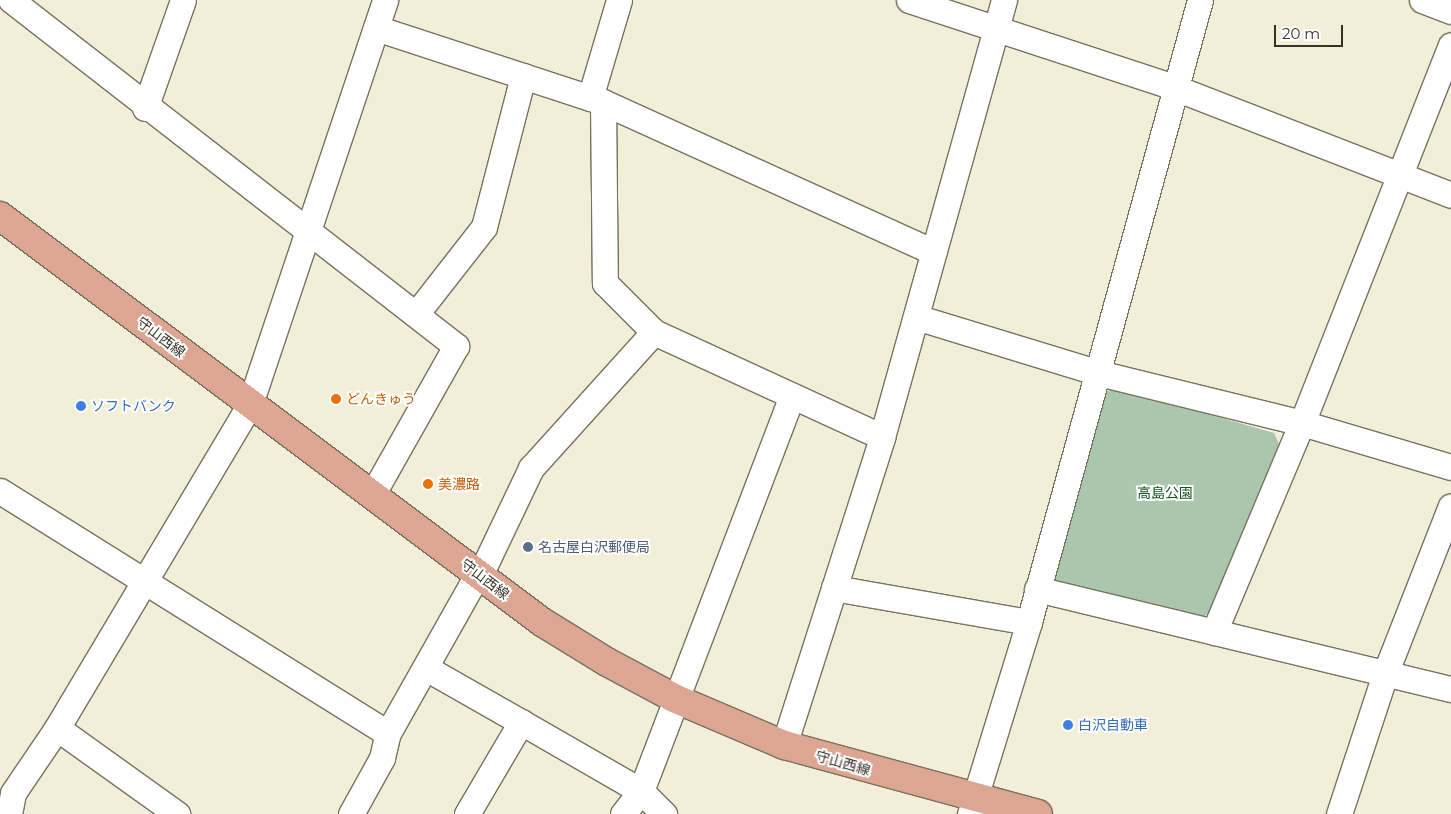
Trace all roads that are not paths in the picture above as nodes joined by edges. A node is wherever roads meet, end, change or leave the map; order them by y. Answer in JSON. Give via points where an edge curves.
{"nodes":[{"id":1,"x":11,"y":0,"type":"edge"},
{"id":2,"x":183,"y":0,"type":"edge"},
{"id":3,"x":385,"y":0,"type":"edge"},
{"id":4,"x":619,"y":0,"type":"edge"},
{"id":5,"x":909,"y":0,"type":"edge"},
{"id":6,"x":1004,"y":0,"type":"edge"},
{"id":7,"x":1200,"y":0,"type":"edge"},
{"id":8,"x":1422,"y":0,"type":"edge"},
{"id":9,"x":1451,"y":11,"type":"edge"},
{"id":10,"x":376,"y":28,"type":"junction"},
{"id":11,"x":995,"y":28,"type":"junction"},
{"id":12,"x":1451,"y":45,"type":"edge"},
{"id":13,"x":523,"y":76,"type":"junction"},
{"id":14,"x":1173,"y":87,"type":"junction"},
{"id":15,"x":596,"y":100,"type":"junction"},
{"id":16,"x":145,"y":108,"type":"junction"},
{"id":17,"x":1400,"y":175,"type":"junction"},
{"id":18,"x":1451,"y":195,"type":"edge"},
{"id":19,"x":0,"y":216,"type":"edge"},
{"id":20,"x":310,"y":230,"type":"junction"},
{"id":21,"x":934,"y":252,"type":"junction"},
{"id":22,"x":416,"y":314,"type":"junction"},
{"id":23,"x":916,"y":317,"type":"junction"},
{"id":24,"x":654,"y":332,"type":"junction"},
{"id":25,"x":1099,"y":373,"type":"junction"},
{"id":26,"x":792,"y":396,"type":"junction"},
{"id":27,"x":250,"y":404,"type":"junction"},
{"id":28,"x":1302,"y":423,"type":"junction"},
{"id":29,"x":882,"y":437,"type":"junction"},
{"id":30,"x":1451,"y":466,"type":"edge"},
{"id":31,"x":0,"y":491,"type":"edge"},
{"id":32,"x":372,"y":495,"type":"junction"},
{"id":33,"x":1451,"y":506,"type":"edge"},
{"id":34,"x":479,"y":574,"type":"junction"},
{"id":35,"x":145,"y":582,"type":"junction"},
{"id":36,"x":834,"y":588,"type":"junction"},
{"id":37,"x":1038,"y":589,"type":"junction"},
{"id":38,"x":1029,"y":622,"type":"junction"},
{"id":39,"x":1214,"y":632,"type":"junction"},
{"id":40,"x":426,"y":668,"type":"junction"},
{"id":41,"x":1385,"y":674,"type":"junction"},
{"id":42,"x":1451,"y":690,"type":"edge"},
{"id":43,"x":674,"y":698,"type":"junction"},
{"id":44,"x":521,"y":722,"type":"junction"},
{"id":45,"x":57,"y":728,"type":"junction"},
{"id":46,"x":388,"y":733,"type":"junction"},
{"id":47,"x":784,"y":745,"type":"junction"},
{"id":48,"x":641,"y":791,"type":"junction"},
{"id":49,"x":973,"y":806,"type":"edge"},
{"id":50,"x":9,"y":814,"type":"edge"},
{"id":51,"x":176,"y":814,"type":"edge"},
{"id":52,"x":351,"y":814,"type":"edge"},
{"id":53,"x":467,"y":814,"type":"edge"},
{"id":54,"x":623,"y":814,"type":"edge"},
{"id":55,"x":664,"y":814,"type":"edge"},
{"id":56,"x":1038,"y":814,"type":"edge"},
{"id":57,"x":1339,"y":814,"type":"edge"}],
"edges":[{"from":1,"to":16,"type":"street"},
{"from":2,"to":16,"type":"street"},
{"from":3,"to":10,"type":"street"},
{"from":4,"to":15,"type":"street"},
{"from":5,"to":11,"type":"street"},
{"from":6,"to":11,"type":"street"},
{"from":7,"to":14,"type":"street"},
{"from":8,"to":9,"type":"street"},
{"from":10,"to":13,"type":"street"},
{"from":10,"to":20,"type":"street"},
{"from":11,"to":14,"type":"street"},
{"from":11,"to":21,"type":"street"},
{"from":12,"to":17,"type":"street"},
{"from":13,"to":15,"type":"street"},
{"from":13,"to":22,"type":"street","via":[[484,227]]},
{"from":14,"to":17,"type":"street"},
{"from":14,"to":25,"type":"street"},
{"from":15,"to":21,"type":"street"},
{"from":15,"to":24,"type":"street","via":[[605,283]]},
{"from":16,"to":20,"type":"street"},
{"from":17,"to":18,"type":"street"},
{"from":17,"to":28,"type":"street"},
{"from":19,"to":27,"type":"main road","name":"守山西線"},
{"from":20,"to":22,"type":"street"},
{"from":20,"to":27,"type":"street"},
{"from":21,"to":23,"type":"street"},
{"from":22,"to":32,"type":"street","via":[[456,346]]},
{"from":23,"to":25,"type":"street"},
{"from":23,"to":29,"type":"street"},
{"from":24,"to":26,"type":"street"},
{"from":24,"to":34,"type":"street","via":[[530,468]]},
{"from":25,"to":28,"type":"street"},
{"from":25,"to":37,"type":"street"},
{"from":26,"to":29,"type":"street"},
{"from":26,"to":43,"type":"street"},
{"from":27,"to":32,"type":"main road","name":"守山西線"},
{"from":27,"to":35,"type":"street"},
{"from":28,"to":30,"type":"street"},
{"from":28,"to":39,"type":"street"},
{"from":29,"to":36,"type":"street"},
{"from":31,"to":35,"type":"street"},
{"from":32,"to":34,"type":"main road","name":"守山西線"},
{"from":33,"to":41,"type":"street"},
{"from":34,"to":40,"type":"street"},
{"from":34,"to":43,"type":"main road","name":"守山西線","via":[[542,622]]},
{"from":35,"to":45,"type":"street"},
{"from":35,"to":46,"type":"street"},
{"from":36,"to":38,"type":"street"},
{"from":36,"to":47,"type":"street"},
{"from":37,"to":38,"type":"street"},
{"from":37,"to":39,"type":"street"},
{"from":38,"to":49,"type":"street"},
{"from":39,"to":41,"type":"street"},
{"from":40,"to":44,"type":"street"},
{"from":40,"to":46,"type":"street"},
{"from":41,"to":42,"type":"street"},
{"from":41,"to":57,"type":"street"},
{"from":43,"to":47,"type":"main road","name":"守山西線"},
{"from":43,"to":48,"type":"street"},
{"from":44,"to":48,"type":"street"},
{"from":44,"to":53,"type":"street"},
{"from":45,"to":50,"type":"street","via":[[13,793]]},
{"from":45,"to":51,"type":"street"},
{"from":46,"to":52,"type":"street","via":[[382,758]]},
{"from":47,"to":49,"type":"main road","name":"守山西線"},
{"from":48,"to":54,"type":"street"},
{"from":48,"to":55,"type":"street"},
{"from":49,"to":56,"type":"main road","name":"守山西線"}]}
